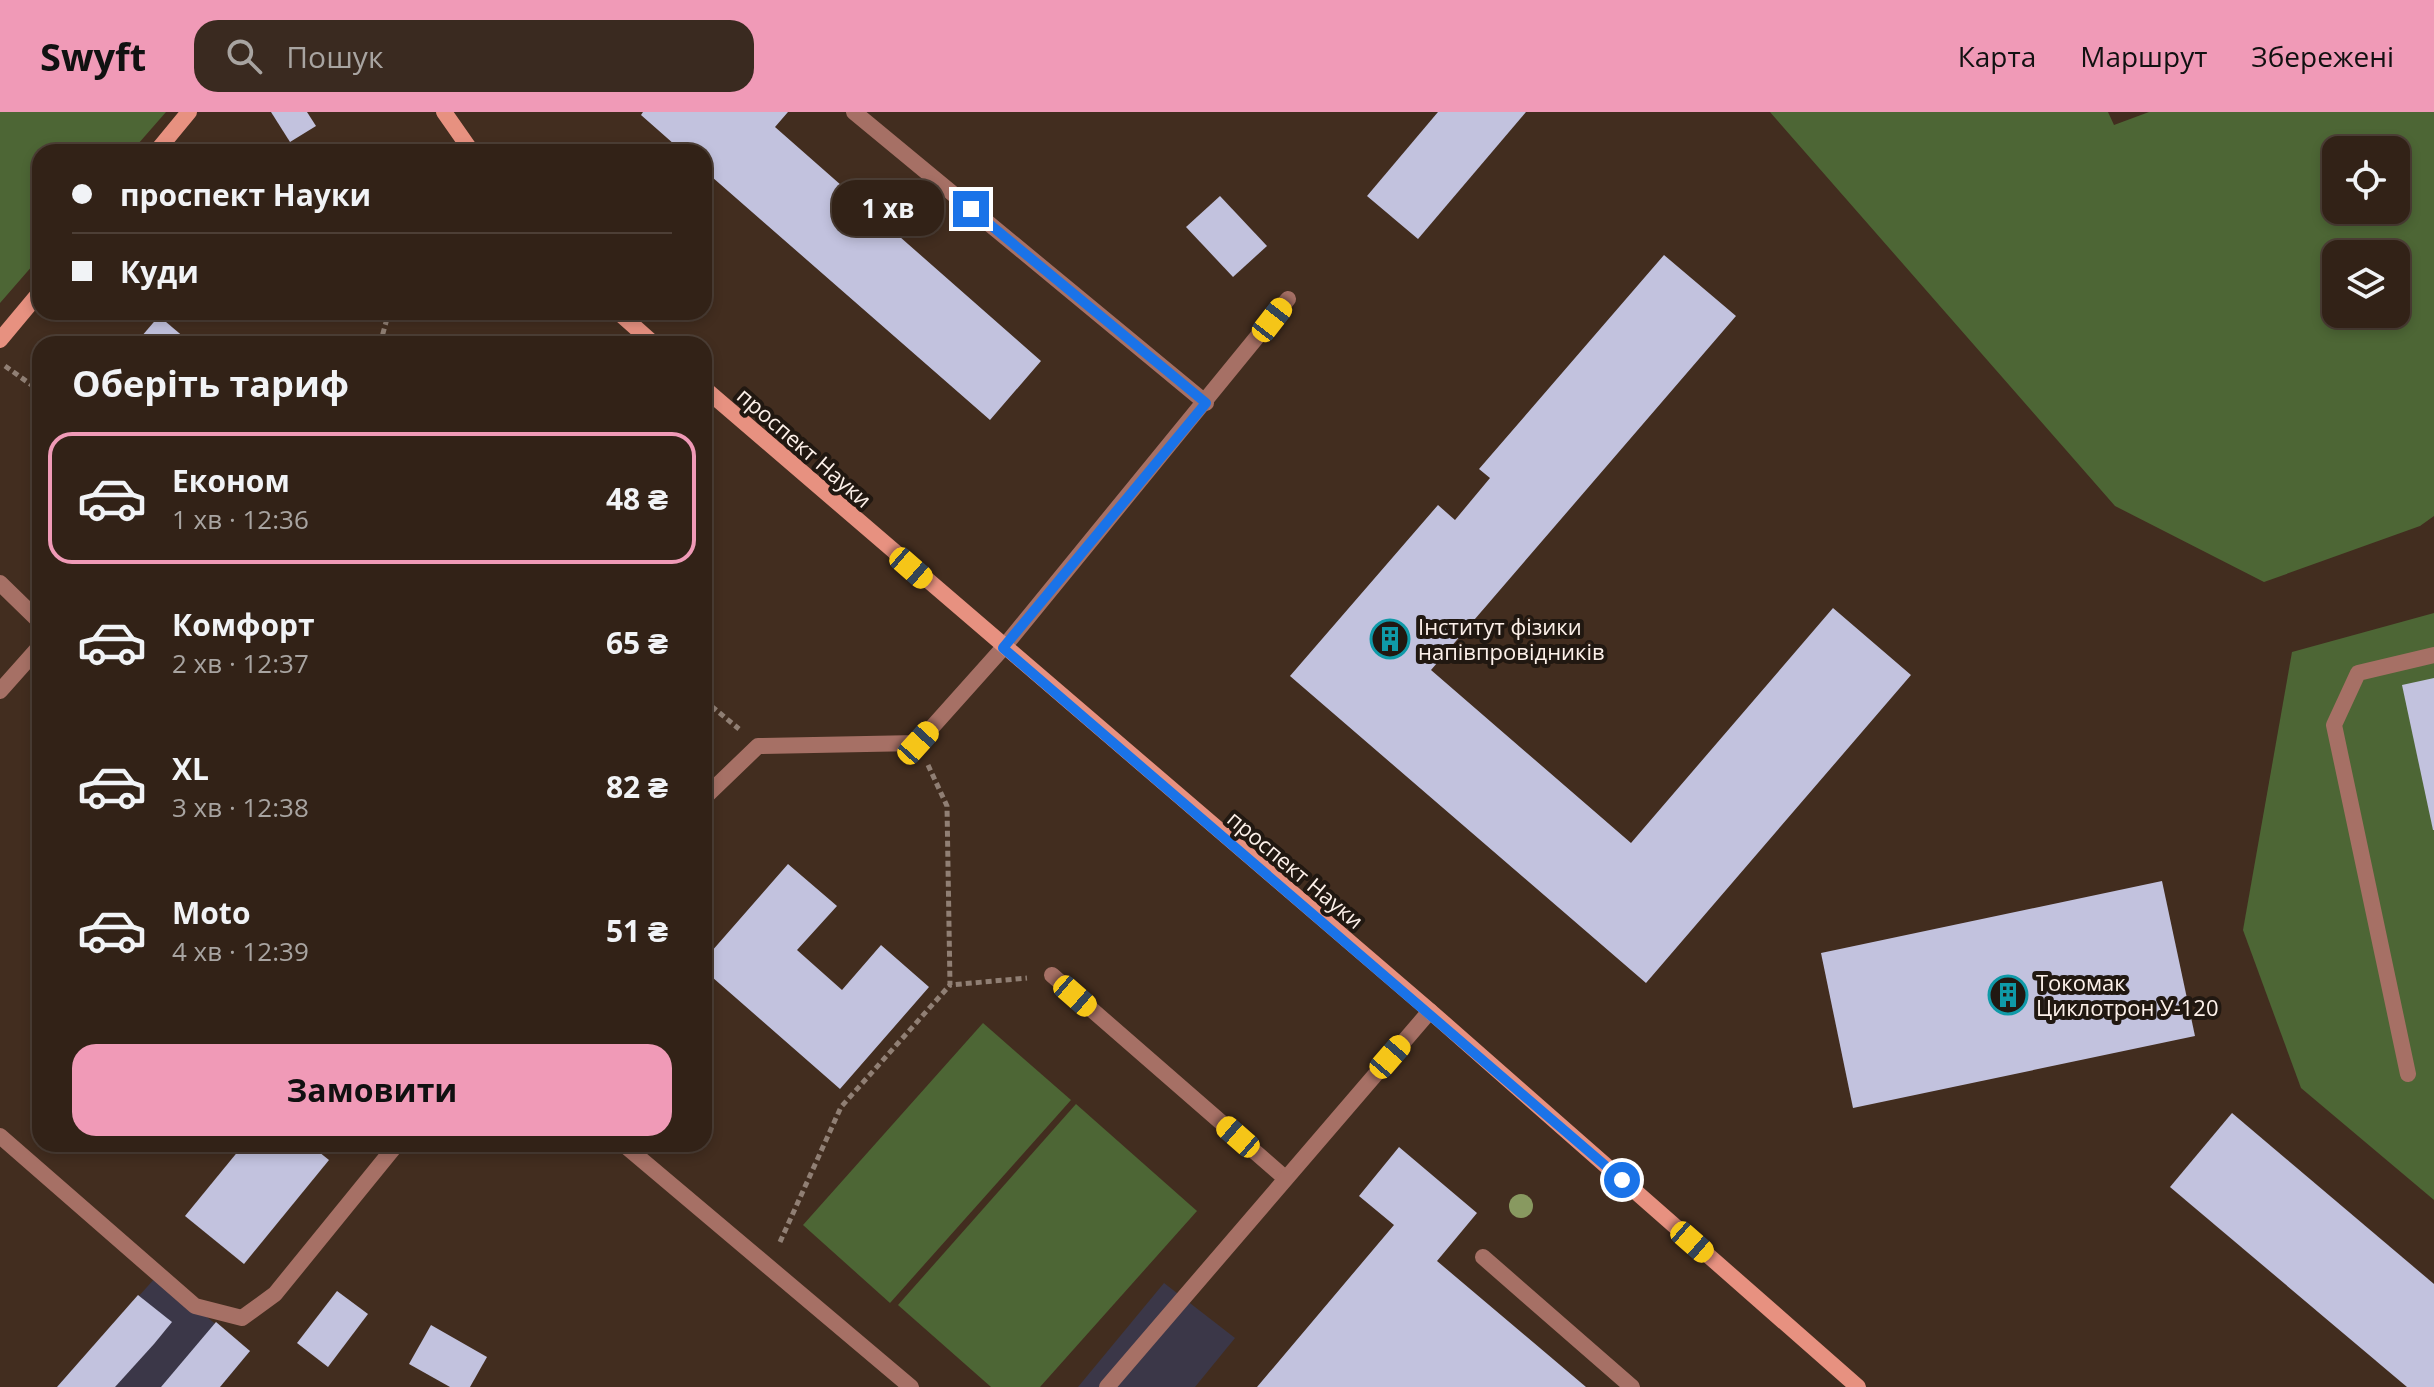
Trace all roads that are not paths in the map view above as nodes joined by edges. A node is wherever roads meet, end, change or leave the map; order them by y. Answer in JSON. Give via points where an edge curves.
{"nodes":[{"id":1,"x":189,"y":112,"type":"edge"},
{"id":2,"x":444,"y":112,"type":"edge"},
{"id":3,"x":854,"y":112,"type":"edge"},
{"id":4,"x":163,"y":144,"type":"edge"},
{"id":5,"x":466,"y":144,"type":"edge"},
{"id":6,"x":1288,"y":299,"type":"dead end"},
{"id":7,"x":32,"y":302,"type":"edge"},
{"id":8,"x":627,"y":320,"type":"edge"},
{"id":9,"x":645,"y":336,"type":"edge"},
{"id":10,"x":0,"y":340,"type":"edge"},
{"id":11,"x":712,"y":395,"type":"edge"},
{"id":12,"x":1206,"y":403,"type":"junction"},
{"id":13,"x":0,"y":583,"type":"edge"},
{"id":14,"x":32,"y":614,"type":"edge"},
{"id":15,"x":1003,"y":648,"type":"junction"},
{"id":16,"x":32,"y":655,"type":"edge"},
{"id":17,"x":2434,"y":655,"type":"edge"},
{"id":18,"x":0,"y":691,"type":"edge"},
{"id":19,"x":712,"y":790,"type":"edge"},
{"id":20,"x":1052,"y":975,"type":"road end"},
{"id":21,"x":1430,"y":1011,"type":"junction"},
{"id":22,"x":2408,"y":1074,"type":"dead end"},
{"id":23,"x":0,"y":1136,"type":"edge"},
{"id":24,"x":390,"y":1152,"type":"edge"},
{"id":25,"x":633,"y":1152,"type":"edge"},
{"id":26,"x":1285,"y":1178,"type":"junction"},
{"id":27,"x":1483,"y":1257,"type":"dead end"},
{"id":28,"x":911,"y":1387,"type":"edge"},
{"id":29,"x":1107,"y":1387,"type":"edge"},
{"id":30,"x":1632,"y":1387,"type":"edge"},
{"id":31,"x":1858,"y":1387,"type":"edge"}],
"edges":[{"from":1,"to":4,"type":"main road"},
{"from":2,"to":5,"type":"main road"},
{"from":3,"to":12,"type":"lane"},
{"from":6,"to":12,"type":"lane"},
{"from":7,"to":10,"type":"main road"},
{"from":8,"to":9,"type":"main road"},
{"from":11,"to":15,"type":"main road","name":"проспект Науки"},
{"from":12,"to":15,"type":"lane"},
{"from":13,"to":14,"type":"lane"},
{"from":15,"to":19,"type":"lane","via":[[918,743],[758,746]]},
{"from":15,"to":21,"type":"main road","name":"проспект Науки"},
{"from":16,"to":18,"type":"lane"},
{"from":17,"to":22,"type":"lane","via":[[2358,673],[2334,725]]},
{"from":20,"to":26,"type":"lane"},
{"from":21,"to":26,"type":"lane"},
{"from":21,"to":31,"type":"main road","name":"проспект Науки"},
{"from":23,"to":24,"type":"lane","via":[[195,1306],[242,1318],[275,1294]]},
{"from":25,"to":28,"type":"lane"},
{"from":26,"to":29,"type":"lane"},
{"from":27,"to":30,"type":"lane"}]}
